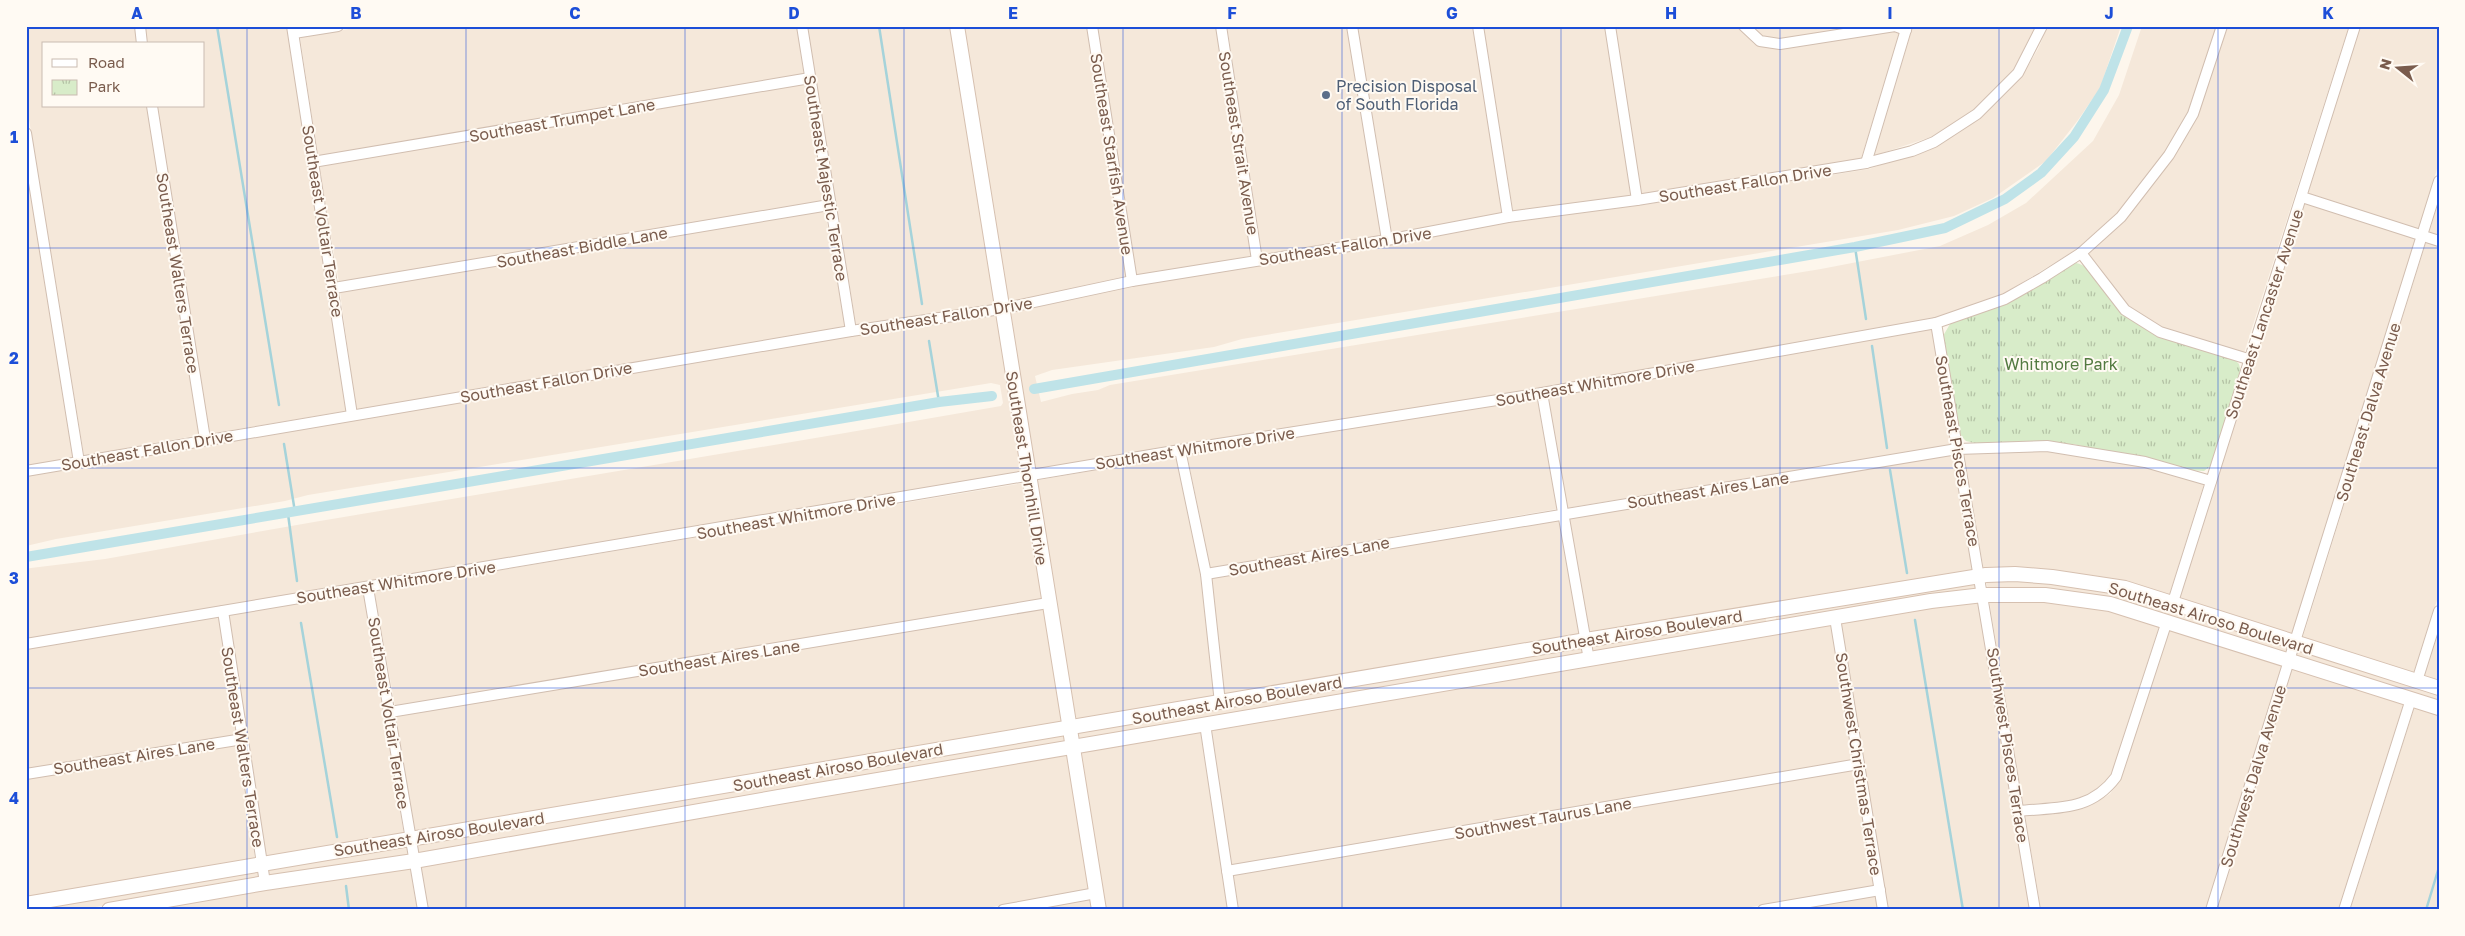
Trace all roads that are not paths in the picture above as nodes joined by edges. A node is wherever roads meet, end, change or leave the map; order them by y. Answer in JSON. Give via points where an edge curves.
{"nodes":[{"id":1,"x":140,"y":26,"type":"edge"},
{"id":2,"x":338,"y":26,"type":"edge"},
{"id":3,"x":802,"y":26,"type":"edge"},
{"id":4,"x":957,"y":26,"type":"edge"},
{"id":5,"x":1092,"y":26,"type":"edge"},
{"id":6,"x":1221,"y":26,"type":"edge"},
{"id":7,"x":1352,"y":26,"type":"edge"},
{"id":8,"x":1478,"y":26,"type":"edge"},
{"id":9,"x":1610,"y":26,"type":"edge"},
{"id":10,"x":1744,"y":26,"type":"edge"},
{"id":11,"x":2042,"y":26,"type":"edge"},
{"id":12,"x":2222,"y":26,"type":"edge"},
{"id":13,"x":2355,"y":26,"type":"edge"},
{"id":14,"x":1907,"y":28,"type":"edge"},
{"id":15,"x":293,"y":30,"type":"edge"},
{"id":16,"x":142,"y":42,"type":"edge"},
{"id":17,"x":810,"y":78,"type":"junction"},
{"id":18,"x":152,"y":108,"type":"edge"},
{"id":19,"x":26,"y":133,"type":"edge"},
{"id":20,"x":313,"y":162,"type":"junction"},
{"id":21,"x":1866,"y":163,"type":"junction"},
{"id":22,"x":2439,"y":181,"type":"edge"},
{"id":23,"x":2302,"y":197,"type":"junction"},
{"id":24,"x":1637,"y":200,"type":"junction"},
{"id":25,"x":829,"y":205,"type":"junction"},
{"id":26,"x":1508,"y":217,"type":"junction"},
{"id":27,"x":2423,"y":236,"type":"junction"},
{"id":28,"x":1387,"y":240,"type":"junction"},
{"id":29,"x":2439,"y":241,"type":"edge"},
{"id":30,"x":2081,"y":253,"type":"junction"},
{"id":31,"x":1257,"y":260,"type":"junction"},
{"id":32,"x":1132,"y":281,"type":"junction"},
{"id":33,"x":334,"y":288,"type":"junction"},
{"id":34,"x":1001,"y":309,"type":"junction"},
{"id":35,"x":1936,"y":323,"type":"junction"},
{"id":36,"x":851,"y":331,"type":"junction"},
{"id":37,"x":2248,"y":359,"type":"junction"},
{"id":38,"x":1542,"y":393,"type":"junction"},
{"id":39,"x":352,"y":415,"type":"junction"},
{"id":40,"x":204,"y":439,"type":"junction"},
{"id":41,"x":1957,"y":449,"type":"junction"},
{"id":42,"x":1180,"y":450,"type":"junction"},
{"id":43,"x":79,"y":462,"type":"junction"},
{"id":44,"x":26,"y":471,"type":"edge"},
{"id":45,"x":1028,"y":477,"type":"junction"},
{"id":46,"x":2211,"y":481,"type":"junction"},
{"id":47,"x":1563,"y":513,"type":"junction"},
{"id":48,"x":1206,"y":574,"type":"junction"},
{"id":49,"x":1981,"y":578,"type":"junction"},
{"id":50,"x":368,"y":588,"type":"junction"},
{"id":51,"x":1984,"y":596,"type":"junction"},
{"id":52,"x":2173,"y":602,"type":"junction"},
{"id":53,"x":1048,"y":603,"type":"junction"},
{"id":54,"x":1769,"y":610,"type":"junction"},
{"id":55,"x":223,"y":611,"type":"junction"},
{"id":56,"x":2439,"y":611,"type":"edge"},
{"id":57,"x":1835,"y":618,"type":"junction"},
{"id":58,"x":2167,"y":621,"type":"junction"},
{"id":59,"x":1773,"y":629,"type":"junction"},
{"id":60,"x":1586,"y":640,"type":"junction"},
{"id":61,"x":2295,"y":642,"type":"junction"},
{"id":62,"x":26,"y":644,"type":"edge"},
{"id":63,"x":1589,"y":660,"type":"junction"},
{"id":64,"x":2290,"y":660,"type":"junction"},
{"id":65,"x":2417,"y":681,"type":"junction"},
{"id":66,"x":2439,"y":688,"type":"edge"},
{"id":67,"x":2411,"y":699,"type":"junction"},
{"id":68,"x":1220,"y":703,"type":"junction"},
{"id":69,"x":2439,"y":708,"type":"edge"},
{"id":70,"x":390,"y":712,"type":"junction"},
{"id":71,"x":1205,"y":724,"type":"junction"},
{"id":72,"x":1069,"y":727,"type":"junction"},
{"id":73,"x":242,"y":739,"type":"junction"},
{"id":74,"x":1073,"y":746,"type":"junction"},
{"id":75,"x":1859,"y":764,"type":"junction"},
{"id":76,"x":26,"y":774,"type":"edge"},
{"id":77,"x":2019,"y":811,"type":"junction"},
{"id":78,"x":410,"y":840,"type":"junction"},
{"id":79,"x":414,"y":861,"type":"junction"},
{"id":80,"x":261,"y":863,"type":"junction"},
{"id":81,"x":1227,"y":871,"type":"junction"},
{"id":82,"x":265,"y":883,"type":"junction"},
{"id":83,"x":1880,"y":890,"type":"junction"},
{"id":84,"x":1096,"y":893,"type":"junction"},
{"id":85,"x":26,"y":904,"type":"edge"},
{"id":86,"x":109,"y":910,"type":"edge"},
{"id":87,"x":423,"y":910,"type":"edge"},
{"id":88,"x":1003,"y":910,"type":"edge"},
{"id":89,"x":1099,"y":910,"type":"edge"},
{"id":90,"x":1233,"y":910,"type":"edge"},
{"id":91,"x":1763,"y":910,"type":"edge"},
{"id":92,"x":1883,"y":910,"type":"edge"},
{"id":93,"x":2035,"y":910,"type":"edge"},
{"id":94,"x":2211,"y":910,"type":"edge"},
{"id":95,"x":2344,"y":910,"type":"edge"}],
"edges":[{"from":1,"to":16,"type":"street"},
{"from":2,"to":15,"type":"street"},
{"from":3,"to":17,"type":"street","name":"Southeast Majestic Terrace"},
{"from":4,"to":34,"type":"main road","name":"Southeast Thornhill Drive"},
{"from":5,"to":32,"type":"street","name":"Southeast Starfish Avenue"},
{"from":6,"to":31,"type":"street","name":"Southeast Strait Avenue"},
{"from":7,"to":28,"type":"street"},
{"from":8,"to":26,"type":"street"},
{"from":9,"to":24,"type":"street"},
{"from":10,"to":14,"type":"street","via":[[1760,41],[1780,44],[1895,26]]},
{"from":11,"to":21,"type":"street","name":"Southeast Fallon Drive","via":[[2018,73],[1977,114],[1934,142]]},
{"from":12,"to":30,"type":"street","name":"Southeast Whitmore Drive","via":[[2193,114],[2169,155],[2121,217]]},
{"from":13,"to":23,"type":"street","name":"Southeast Lancaster Avenue"},
{"from":14,"to":21,"type":"street"},
{"from":15,"to":20,"type":"street","name":"Southeast Voltair Terrace"},
{"from":17,"to":20,"type":"street","name":"Southeast Trumpet Lane"},
{"from":17,"to":25,"type":"street","name":"Southeast Majestic Terrace"},
{"from":18,"to":40,"type":"street","name":"Southeast Walters Terrace"},
{"from":19,"to":43,"type":"street"},
{"from":20,"to":33,"type":"street","name":"Southeast Voltair Terrace"},
{"from":21,"to":24,"type":"street","name":"Southeast Fallon Drive"},
{"from":22,"to":27,"type":"street","name":"Southeast Dalva Avenue"},
{"from":23,"to":27,"type":"street"},
{"from":23,"to":37,"type":"street","name":"Southeast Lancaster Avenue"},
{"from":24,"to":26,"type":"street","name":"Southeast Fallon Drive"},
{"from":25,"to":33,"type":"street","name":"Southeast Biddle Lane"},
{"from":25,"to":36,"type":"street","name":"Southeast Majestic Terrace"},
{"from":26,"to":28,"type":"street","name":"Southeast Fallon Drive"},
{"from":27,"to":29,"type":"street"},
{"from":27,"to":61,"type":"street","name":"Southeast Dalva Avenue"},
{"from":28,"to":31,"type":"street","name":"Southeast Fallon Drive"},
{"from":30,"to":35,"type":"street","name":"Southeast Whitmore Drive","via":[[2005,299]]},
{"from":30,"to":37,"type":"street","via":[[2125,310],[2153,328]]},
{"from":31,"to":32,"type":"street","name":"Southeast Fallon Drive"},
{"from":32,"to":34,"type":"street","name":"Southeast Fallon Drive"},
{"from":33,"to":39,"type":"street","name":"Southeast Voltair Terrace"},
{"from":34,"to":36,"type":"street","name":"Southeast Fallon Drive"},
{"from":34,"to":45,"type":"main road","name":"Southeast Thornhill Drive"},
{"from":35,"to":38,"type":"street","name":"Southeast Whitmore Drive"},
{"from":35,"to":41,"type":"street","name":"Southeast Pisces Terrace"},
{"from":36,"to":39,"type":"street","name":"Southeast Fallon Drive"},
{"from":37,"to":46,"type":"street","name":"Southeast Lancaster Avenue"},
{"from":38,"to":42,"type":"street","name":"Southeast Whitmore Drive"},
{"from":38,"to":47,"type":"street"},
{"from":39,"to":40,"type":"street","name":"Southeast Fallon Drive"},
{"from":40,"to":43,"type":"street","name":"Southeast Fallon Drive"},
{"from":41,"to":46,"type":"street","name":"Southeast Aires Lane","via":[[2047,446],[2144,462]]},
{"from":41,"to":47,"type":"street","name":"Southeast Aires Lane"},
{"from":41,"to":49,"type":"street","name":"Southeast Pisces Terrace"},
{"from":42,"to":45,"type":"street","name":"Southeast Whitmore Drive"},
{"from":42,"to":48,"type":"street"},
{"from":43,"to":44,"type":"street","name":"Southeast Fallon Drive"},
{"from":45,"to":50,"type":"street","name":"Southeast Whitmore Drive"},
{"from":45,"to":53,"type":"main road","name":"Southeast Thornhill Drive"},
{"from":46,"to":52,"type":"street","name":"Southeast Lancaster Avenue"},
{"from":47,"to":48,"type":"street","name":"Southeast Aires Lane"},
{"from":47,"to":60,"type":"street"},
{"from":48,"to":68,"type":"street"},
{"from":49,"to":51,"type":"street","name":"Southwest Pisces Terrace"},
{"from":49,"to":52,"type":"main road","name":"Southeast Airoso Boulevard","via":[[2015,574],[2087,582],[2126,588]]},
{"from":49,"to":54,"type":"main road","name":"Southeast Airoso Boulevard"},
{"from":50,"to":55,"type":"street","name":"Southeast Whitmore Drive"},
{"from":50,"to":70,"type":"street","name":"Southeast Voltair Terrace"},
{"from":51,"to":57,"type":"main road","name":"Southeast Airoso Boulevard","via":[[1931,601]]},
{"from":51,"to":58,"type":"main road","name":"Southeast Airoso Boulevard","via":[[2044,595],[2082,599]]},
{"from":51,"to":77,"type":"street","name":"Southwest Pisces Terrace"},
{"from":52,"to":61,"type":"main road","name":"Southeast Airoso Boulevard"},
{"from":53,"to":70,"type":"street","name":"Southeast Aires Lane"},
{"from":53,"to":72,"type":"main road","name":"Southeast Thornhill Drive"},
{"from":54,"to":59,"type":"main road"},
{"from":54,"to":60,"type":"main road","name":"Southeast Airoso Boulevard"},
{"from":55,"to":62,"type":"street","name":"Southeast Whitmore Drive"},
{"from":55,"to":73,"type":"street","name":"Southeast Walters Terrace"},
{"from":56,"to":65,"type":"street"},
{"from":57,"to":59,"type":"main road","name":"Southeast Airoso Boulevard"},
{"from":57,"to":75,"type":"street","name":"Southwest Christmas Terrace"},
{"from":58,"to":64,"type":"main road","name":"Southeast Airoso Boulevard"},
{"from":58,"to":77,"type":"street","via":[[2116,778],[2105,791],[2082,804]]},
{"from":59,"to":63,"type":"main road","name":"Southeast Airoso Boulevard"},
{"from":60,"to":63,"type":"street"},
{"from":60,"to":68,"type":"main road","name":"Southeast Airoso Boulevard"},
{"from":61,"to":64,"type":"street","name":"Southwest Dalva Avenue"},
{"from":61,"to":65,"type":"main road","name":"Southeast Airoso Boulevard"},
{"from":63,"to":71,"type":"main road","name":"Southeast Airoso Boulevard"},
{"from":64,"to":67,"type":"main road","name":"Southeast Airoso Boulevard"},
{"from":64,"to":94,"type":"street","name":"Southwest Dalva Avenue"},
{"from":65,"to":66,"type":"main road","name":"Southeast Airoso Boulevard"},
{"from":67,"to":69,"type":"main road","name":"Southeast Airoso Boulevard"},
{"from":67,"to":95,"type":"street"},
{"from":68,"to":72,"type":"main road","name":"Southeast Airoso Boulevard"},
{"from":70,"to":78,"type":"street","name":"Southeast Voltair Terrace"},
{"from":71,"to":74,"type":"main road","name":"Southeast Airoso Boulevard"},
{"from":71,"to":81,"type":"street"},
{"from":72,"to":74,"type":"main road","name":"Southeast Thornhill Drive"},
{"from":72,"to":78,"type":"main road","name":"Southeast Airoso Boulevard"},
{"from":73,"to":76,"type":"street","name":"Southeast Aires Lane"},
{"from":73,"to":80,"type":"street","name":"Southeast Walters Terrace"},
{"from":74,"to":79,"type":"main road","name":"Southeast Airoso Boulevard"},
{"from":74,"to":84,"type":"main road","name":"Southeast Thornhill Drive"},
{"from":75,"to":81,"type":"street","name":"Southwest Taurus Lane"},
{"from":75,"to":83,"type":"street","name":"Southwest Christmas Terrace"},
{"from":77,"to":93,"type":"street","name":"Southwest Pisces Terrace"},
{"from":78,"to":79,"type":"street","name":"Southeast Voltair Terrace"},
{"from":78,"to":80,"type":"main road","name":"Southeast Airoso Boulevard"},
{"from":79,"to":82,"type":"main road","name":"Southeast Airoso Boulevard"},
{"from":79,"to":87,"type":"street","name":"Southeast Voltair Terrace"},
{"from":80,"to":82,"type":"street","name":"Southeast Walters Terrace"},
{"from":80,"to":85,"type":"main road","name":"Southeast Airoso Boulevard"},
{"from":81,"to":90,"type":"street"},
{"from":82,"to":86,"type":"main road","name":"Southeast Airoso Boulevard"},
{"from":83,"to":91,"type":"street"},
{"from":83,"to":92,"type":"street","name":"Southwest Christmas Terrace"},
{"from":84,"to":88,"type":"street"},
{"from":84,"to":89,"type":"main road","name":"Southeast Thornhill Drive"}]}
